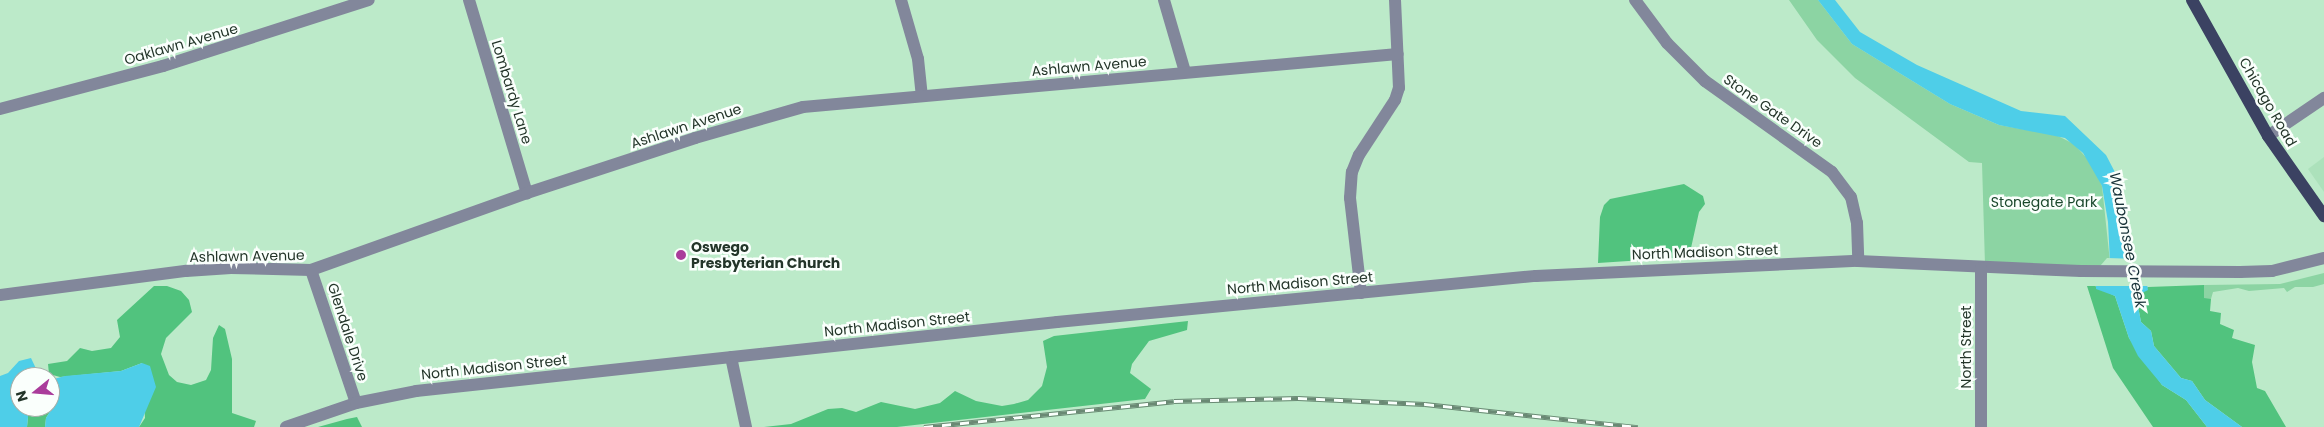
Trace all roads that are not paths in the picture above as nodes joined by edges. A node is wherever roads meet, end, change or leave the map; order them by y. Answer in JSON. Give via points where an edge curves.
{"nodes":[{"id":1,"x":369,"y":0,"type":"edge"},
{"id":2,"x":469,"y":0,"type":"edge"},
{"id":3,"x":901,"y":0,"type":"edge"},
{"id":4,"x":1164,"y":0,"type":"edge"},
{"id":5,"x":1394,"y":0,"type":"edge"},
{"id":6,"x":1635,"y":0,"type":"edge"},
{"id":7,"x":2192,"y":0,"type":"edge"},
{"id":8,"x":1398,"y":54,"type":"junction"},
{"id":9,"x":1185,"y":72,"type":"junction"},
{"id":10,"x":922,"y":96,"type":"junction"},
{"id":11,"x":2324,"y":98,"type":"edge"},
{"id":12,"x":0,"y":109,"type":"edge"},
{"id":13,"x":2268,"y":136,"type":"junction"},
{"id":14,"x":527,"y":193,"type":"junction"},
{"id":15,"x":2324,"y":216,"type":"edge"},
{"id":16,"x":2324,"y":258,"type":"edge"},
{"id":17,"x":1858,"y":261,"type":"junction"},
{"id":18,"x":1981,"y":268,"type":"junction"},
{"id":19,"x":311,"y":270,"type":"junction"},
{"id":20,"x":1361,"y":293,"type":"junction"},
{"id":21,"x":0,"y":295,"type":"edge"},
{"id":22,"x":731,"y":357,"type":"junction"},
{"id":23,"x":356,"y":403,"type":"junction"},
{"id":24,"x":286,"y":427,"type":"edge"},
{"id":25,"x":746,"y":427,"type":"edge"},
{"id":26,"x":1981,"y":427,"type":"edge"}],
"edges":[{"from":1,"to":12,"type":"street","name":"Oaklawn Avenue","via":[[163,66]]},
{"from":2,"to":14,"type":"street","name":"Lombardy Lane"},
{"from":3,"to":10,"type":"street","via":[[918,59]]},
{"from":4,"to":9,"type":"street"},
{"from":5,"to":8,"type":"street"},
{"from":6,"to":17,"type":"street","name":"Stone Gate Drive","via":[[1667,44],[1705,81],[1832,172],[1851,197],[1858,223]]},
{"from":7,"to":13,"type":"main road","name":"Chicago Road"},
{"from":8,"to":9,"type":"street","name":"Ashlawn Avenue"},
{"from":8,"to":20,"type":"street","via":[[1400,88],[1396,100],[1359,155],[1352,172],[1350,198]]},
{"from":9,"to":10,"type":"street","name":"Ashlawn Avenue"},
{"from":10,"to":14,"type":"street","name":"Ashlawn Avenue","via":[[803,107],[695,138]]},
{"from":11,"to":13,"type":"street"},
{"from":13,"to":15,"type":"main road","name":"Chicago Road"},
{"from":14,"to":19,"type":"street","name":"Ashlawn Avenue"},
{"from":16,"to":18,"type":"street","name":"North Madison Street","via":[[2272,271]]},
{"from":17,"to":18,"type":"street","name":"North Madison Street"},
{"from":17,"to":20,"type":"street","name":"North Madison Street","via":[[1605,271]]},
{"from":18,"to":26,"type":"street","name":"North Street"},
{"from":19,"to":21,"type":"street","name":"Ashlawn Avenue","via":[[231,268],[186,271]]},
{"from":19,"to":23,"type":"street","name":"Glendale Drive"},
{"from":20,"to":22,"type":"street","name":"North Madison Street"},
{"from":22,"to":23,"type":"street","name":"North Madison Street","via":[[416,391]]},
{"from":22,"to":25,"type":"street"},
{"from":23,"to":24,"type":"street","name":"North Madison Street"}]}
